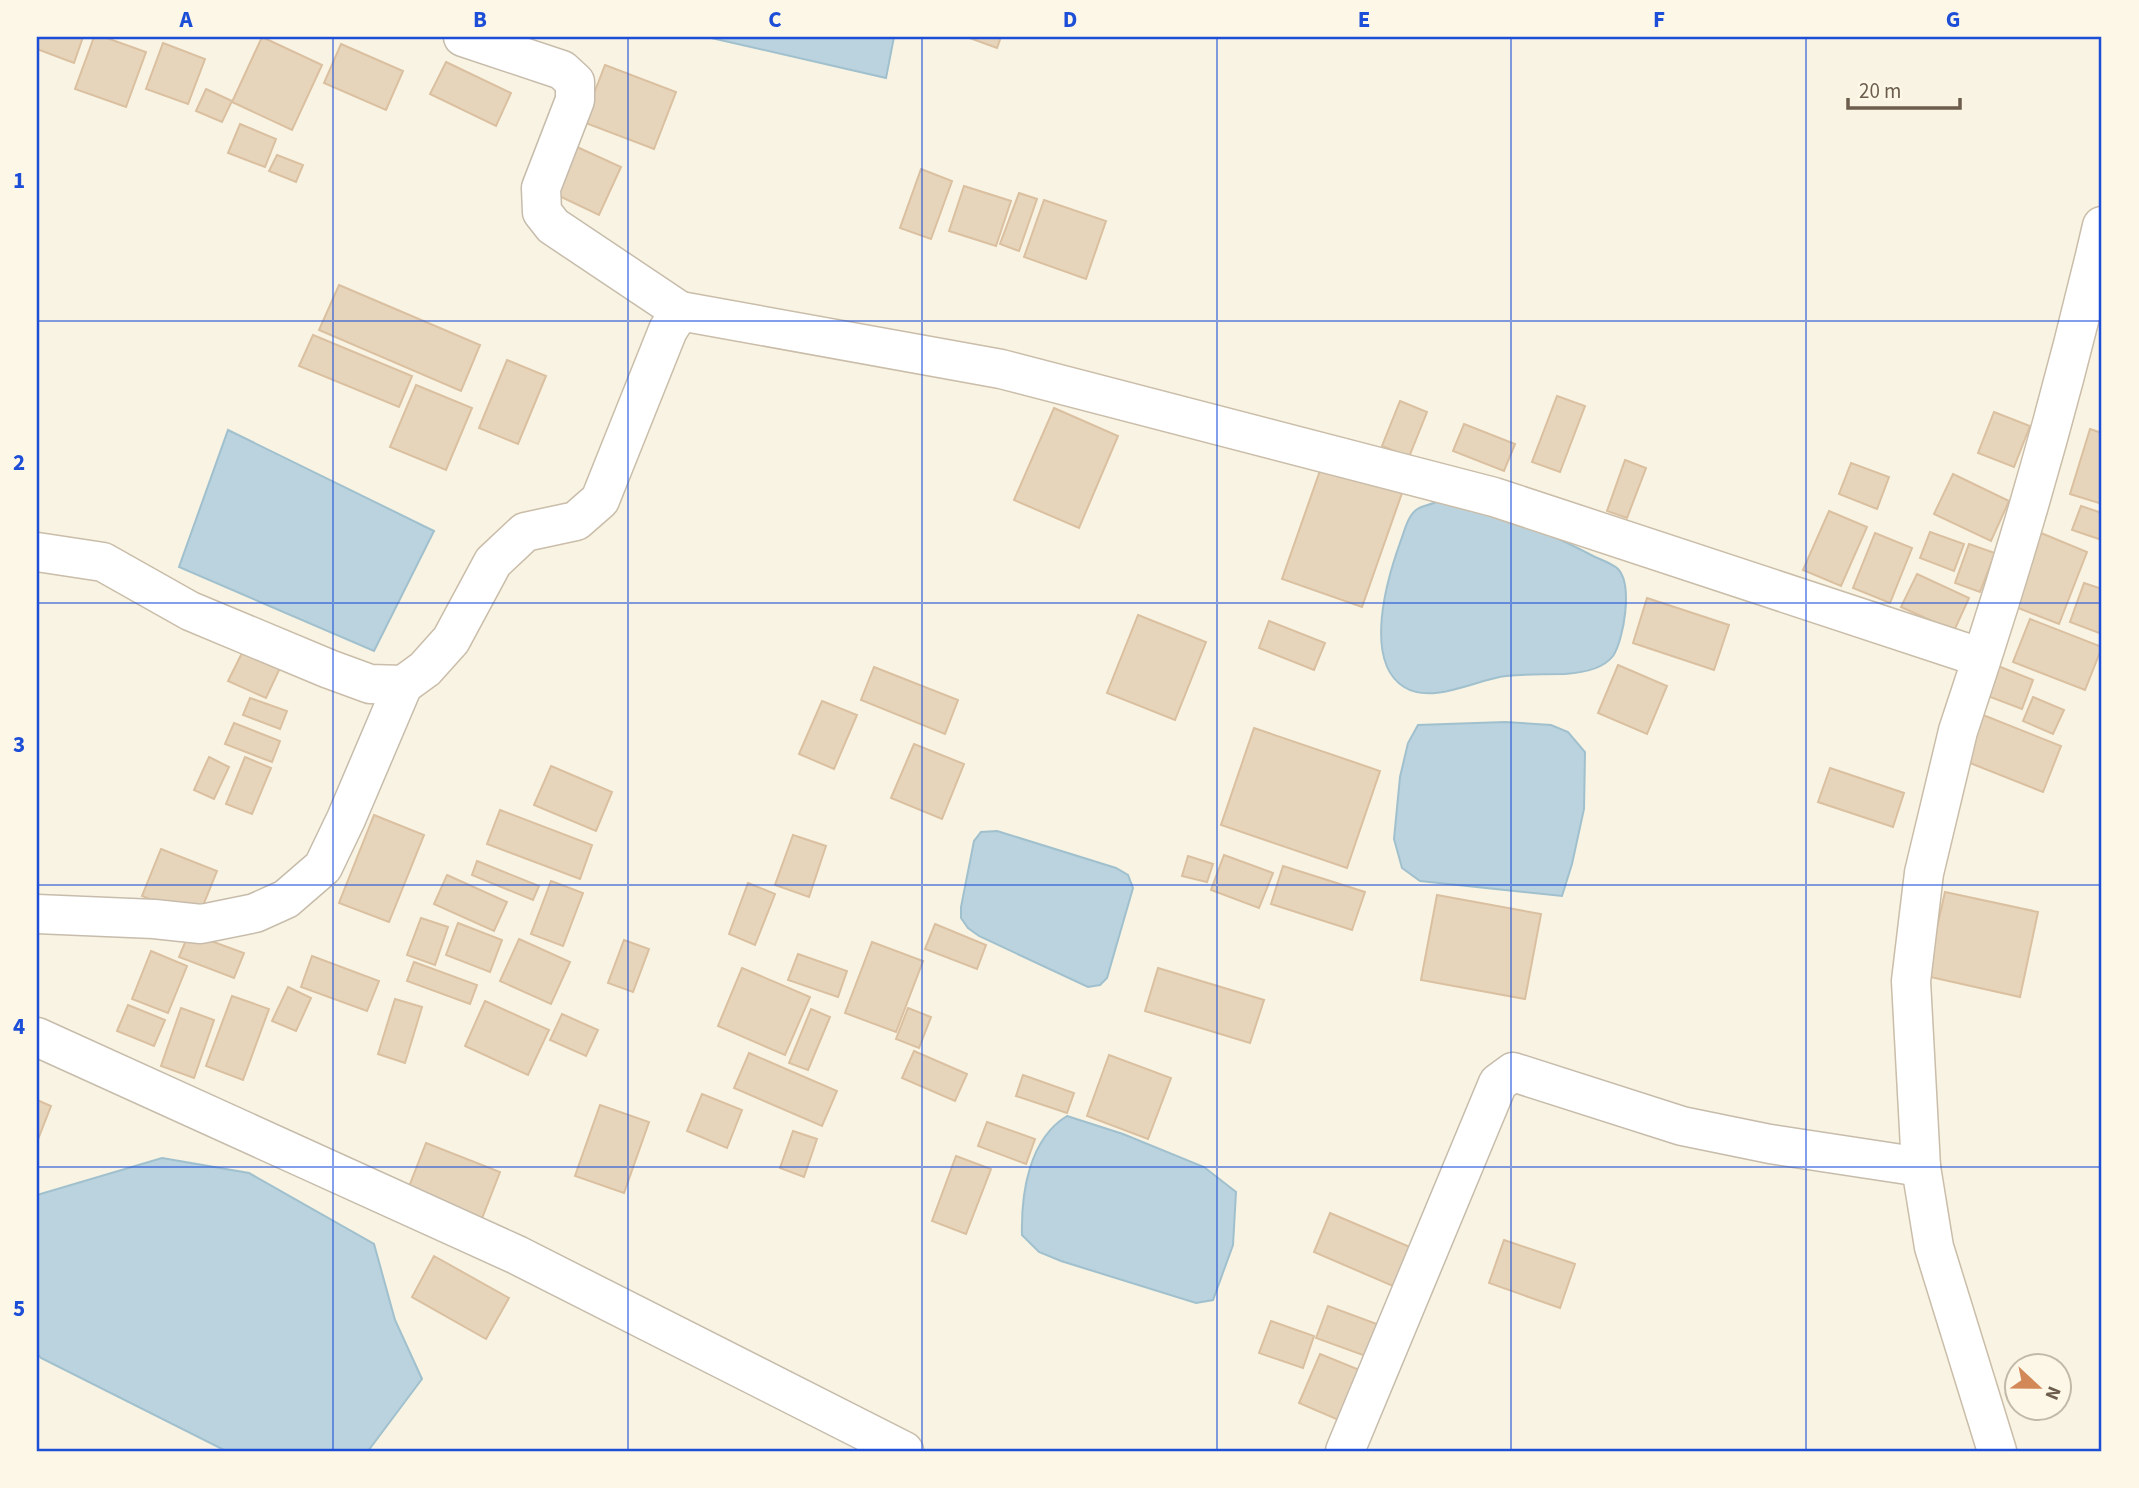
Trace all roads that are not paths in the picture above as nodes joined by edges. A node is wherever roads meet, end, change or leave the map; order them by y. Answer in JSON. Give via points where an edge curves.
{"nodes":[{"id":1,"x":463,"y":37,"type":"edge"},
{"id":2,"x":2102,"y":226,"type":"edge"},
{"id":3,"x":680,"y":311,"type":"junction"},
{"id":4,"x":37,"y":552,"type":"edge"},
{"id":5,"x":1982,"y":658,"type":"junction"},
{"id":6,"x":402,"y":685,"type":"junction"},
{"id":7,"x":37,"y":914,"type":"edge"},
{"id":8,"x":37,"y":1037,"type":"edge"},
{"id":9,"x":1921,"y":1167,"type":"junction"},
{"id":10,"x":904,"y":1451,"type":"edge"},
{"id":11,"x":1345,"y":1451,"type":"edge"},
{"id":12,"x":1997,"y":1451,"type":"edge"}],
"edges":[{"from":1,"to":3,"type":"street","via":[[562,69],[575,82],[575,100],[541,188],[542,212],[553,226]]},
{"from":2,"to":5,"type":"street","via":[[2069,367]]},
{"from":3,"to":5,"type":"street","via":[[1001,369],[1494,497]]},
{"from":3,"to":6,"type":"street","via":[[668,330],[600,500],[576,522],[525,532],[492,562],[451,640],[425,669]]},
{"from":4,"to":6,"type":"street","via":[[103,562],[190,611],[329,669],[370,684]]},
{"from":5,"to":9,"type":"street","via":[[1958,731],[1924,873],[1911,981]]},
{"from":6,"to":7,"type":"street","via":[[323,867],[286,899],[255,913],[201,924]]},
{"from":8,"to":10,"type":"street","via":[[517,1255]]},
{"from":9,"to":11,"type":"street","via":[[1682,1126],[1513,1072],[1498,1083]]},
{"from":9,"to":12,"type":"street","via":[[1934,1247]]}]}
